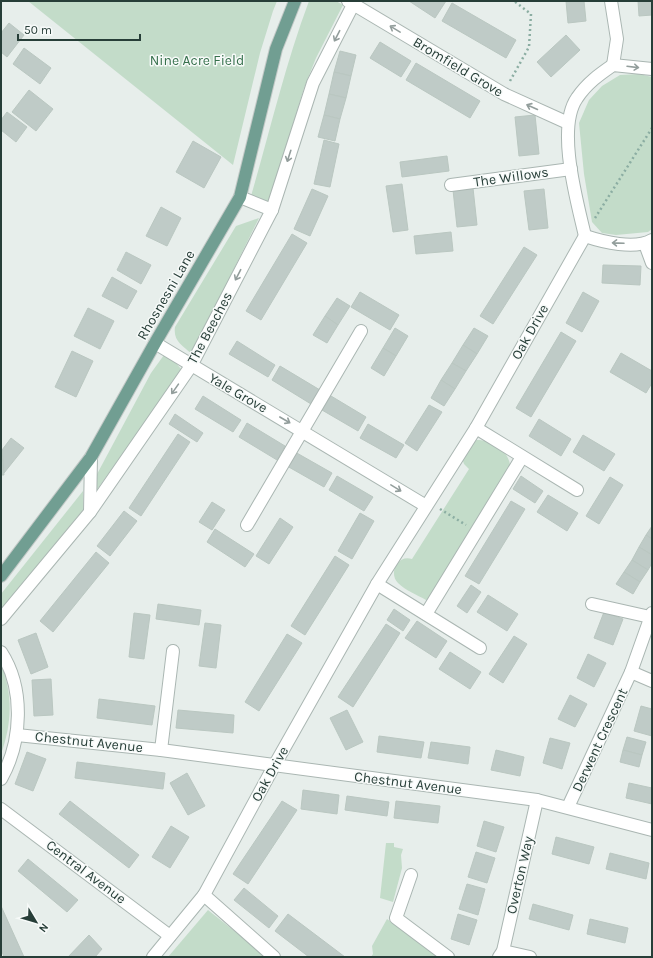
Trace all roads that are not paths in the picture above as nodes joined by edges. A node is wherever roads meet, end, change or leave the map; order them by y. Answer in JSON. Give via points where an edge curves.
{"nodes":[{"id":1,"x":295,"y":1,"type":"edge"},
{"id":2,"x":611,"y":1,"type":"edge"},
{"id":3,"x":352,"y":2,"type":"edge"},
{"id":4,"x":614,"y":65,"type":"junction"},
{"id":5,"x":652,"y":69,"type":"edge"},
{"id":6,"x":568,"y":123,"type":"junction"},
{"id":7,"x":571,"y":170,"type":"junction"},
{"id":8,"x":451,"y":185,"type":"dead end"},
{"id":9,"x":240,"y":197,"type":"junction"},
{"id":10,"x":272,"y":210,"type":"junction"},
{"id":11,"x":584,"y":236,"type":"junction"},
{"id":12,"x":648,"y":242,"type":"edge"},
{"id":13,"x":652,"y":263,"type":"edge"},
{"id":14,"x":361,"y":331,"type":"dead end"},
{"id":15,"x":155,"y":344,"type":"junction"},
{"id":16,"x":192,"y":366,"type":"junction"},
{"id":17,"x":476,"y":428,"type":"junction"},
{"id":18,"x":302,"y":430,"type":"junction"},
{"id":19,"x":91,"y":457,"type":"junction"},
{"id":20,"x":522,"y":458,"type":"junction"},
{"id":21,"x":577,"y":490,"type":"dead end"},
{"id":22,"x":428,"y":504,"type":"junction"},
{"id":23,"x":90,"y":512,"type":"junction"},
{"id":24,"x":247,"y":525,"type":"dead end"},
{"id":25,"x":1,"y":576,"type":"edge"},
{"id":26,"x":377,"y":584,"type":"junction"},
{"id":27,"x":592,"y":604,"type":"dead end"},
{"id":28,"x":426,"y":614,"type":"junction"},
{"id":29,"x":651,"y":615,"type":"edge"},
{"id":30,"x":1,"y":619,"type":"edge"},
{"id":31,"x":480,"y":648,"type":"dead end"},
{"id":32,"x":173,"y":651,"type":"dead end"},
{"id":33,"x":1,"y":652,"type":"edge"},
{"id":34,"x":631,"y":672,"type":"junction"},
{"id":35,"x":652,"y":681,"type":"edge"},
{"id":36,"x":17,"y":735,"type":"junction"},
{"id":37,"x":161,"y":750,"type":"junction"},
{"id":38,"x":274,"y":766,"type":"junction"},
{"id":39,"x":1,"y":779,"type":"edge"},
{"id":40,"x":537,"y":800,"type":"junction"},
{"id":41,"x":568,"y":807,"type":"junction"},
{"id":42,"x":1,"y":808,"type":"edge"},
{"id":43,"x":652,"y":830,"type":"edge"},
{"id":44,"x":411,"y":875,"type":"dead end"},
{"id":45,"x":204,"y":895,"type":"junction"},
{"id":46,"x":170,"y":936,"type":"junction"},
{"id":47,"x":501,"y":954,"type":"edge"},
{"id":48,"x":153,"y":957,"type":"edge"},
{"id":49,"x":274,"y":957,"type":"edge"},
{"id":50,"x":448,"y":957,"type":"edge"},
{"id":51,"x":530,"y":957,"type":"edge"}],
"edges":[{"from":1,"to":9,"type":"main road","name":"Rhosnesni Lane","via":[[276,49]]},
{"from":2,"to":4,"type":"street","via":[[617,39]]},
{"from":6,"to":3,"type":"street","name":"Bromfield Grove","one_way":true,"via":[[504,94]]},
{"from":3,"to":10,"type":"street","name":"The Beeches","one_way":true,"via":[[313,83]]},
{"from":4,"to":5,"type":"street","one_way":true},
{"from":4,"to":6,"type":"street","via":[[593,79],[576,98]]},
{"from":6,"to":7,"type":"street"},
{"from":7,"to":8,"type":"street","name":"The Willows"},
{"from":7,"to":11,"type":"street"},
{"from":9,"to":10,"type":"street"},
{"from":9,"to":15,"type":"main road","name":"Rhosnesni Lane"},
{"from":10,"to":16,"type":"street","name":"The Beeches","one_way":true},
{"from":12,"to":11,"type":"street","one_way":true,"via":[[604,243]]},
{"from":11,"to":17,"type":"street","name":"Oak Drive"},
{"from":12,"to":13,"type":"street"},
{"from":14,"to":18,"type":"street"},
{"from":15,"to":16,"type":"street","name":"Yale Grove"},
{"from":15,"to":19,"type":"main road","name":"Rhosnesni Lane"},
{"from":16,"to":18,"type":"street","name":"Yale Grove","one_way":true},
{"from":16,"to":23,"type":"street","name":"The Beeches","one_way":true},
{"from":17,"to":20,"type":"street"},
{"from":17,"to":22,"type":"street","name":"Oak Drive"},
{"from":18,"to":22,"type":"street","name":"Yale Grove","one_way":true},
{"from":18,"to":24,"type":"street"},
{"from":19,"to":23,"type":"street"},
{"from":19,"to":25,"type":"main road","name":"Rhosnesni Lane"},
{"from":20,"to":21,"type":"street"},
{"from":20,"to":28,"type":"street"},
{"from":22,"to":26,"type":"street","name":"Oak Drive"},
{"from":23,"to":30,"type":"street","name":"The Beeches"},
{"from":26,"to":28,"type":"street"},
{"from":26,"to":38,"type":"street","name":"Oak Drive"},
{"from":27,"to":29,"type":"street"},
{"from":28,"to":31,"type":"street"},
{"from":29,"to":34,"type":"street","name":"Derwent Crescent"},
{"from":32,"to":37,"type":"street","name":"Chestnut Avenue"},
{"from":33,"to":36,"type":"street","via":[[12,677],[17,703]]},
{"from":34,"to":35,"type":"street","name":"Derwent Crescent"},
{"from":34,"to":41,"type":"street","name":"Derwent Crescent"},
{"from":36,"to":37,"type":"street","name":"Chestnut Avenue"},
{"from":36,"to":39,"type":"street","via":[[8,766]]},
{"from":37,"to":38,"type":"street","name":"Chestnut Avenue"},
{"from":38,"to":40,"type":"street","name":"Chestnut Avenue"},
{"from":38,"to":45,"type":"street","name":"Oak Drive"},
{"from":40,"to":41,"type":"street","name":"Chestnut Avenue"},
{"from":40,"to":47,"type":"street","name":"Overton Way"},
{"from":41,"to":43,"type":"street","name":"Chestnut Avenue"},
{"from":42,"to":46,"type":"street","name":"Central Avenue"},
{"from":44,"to":50,"type":"street","via":[[396,918]]},
{"from":45,"to":46,"type":"street","name":"Oak Drive"},
{"from":45,"to":49,"type":"street"},
{"from":46,"to":48,"type":"street","name":"Oak Drive"},
{"from":47,"to":51,"type":"street","name":"Overton Way"}]}
